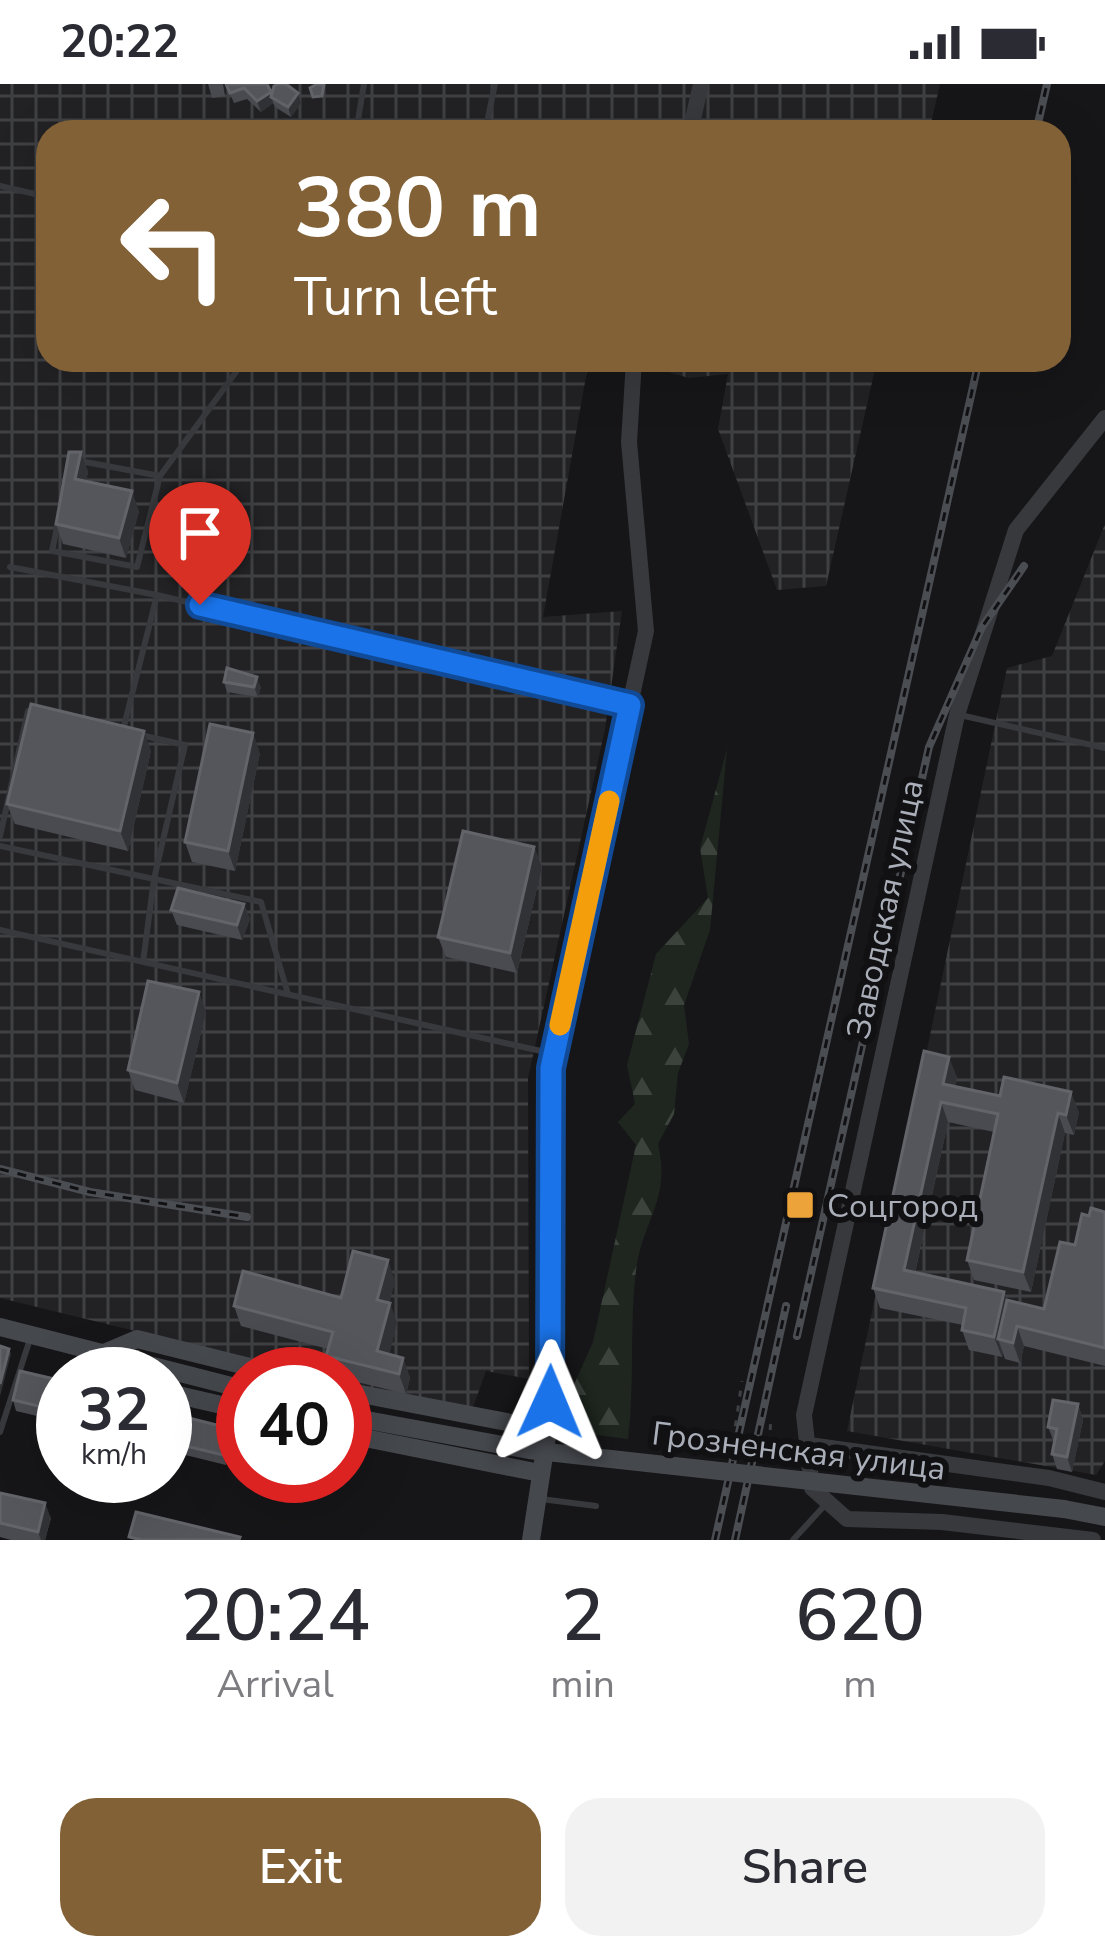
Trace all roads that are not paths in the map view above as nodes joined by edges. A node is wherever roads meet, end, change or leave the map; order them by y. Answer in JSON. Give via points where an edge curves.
{"nodes":[{"id":1,"x":364,"y":84,"type":"edge"},
{"id":2,"x":495,"y":84,"type":"edge"},
{"id":3,"x":701,"y":84,"type":"edge"},
{"id":4,"x":358,"y":120,"type":"edge"},
{"id":5,"x":488,"y":120,"type":"edge"},
{"id":6,"x":693,"y":120,"type":"edge"},
{"id":7,"x":0,"y":186,"type":"edge"},
{"id":8,"x":36,"y":194,"type":"edge"},
{"id":9,"x":231,"y":372,"type":"edge"},
{"id":10,"x":632,"y":372,"type":"edge"},
{"id":11,"x":1105,"y":418,"type":"edge"},
{"id":12,"x":72,"y":459,"type":"edge"},
{"id":13,"x":160,"y":476,"type":"junction"},
{"id":14,"x":62,"y":505,"type":"edge"},
{"id":15,"x":10,"y":567,"type":"dead end"},
{"id":16,"x":158,"y":595,"type":"junction"},
{"id":17,"x":630,"y":705,"type":"junction"},
{"id":18,"x":47,"y":715,"type":"edge"},
{"id":19,"x":957,"y":715,"type":"junction"},
{"id":20,"x":105,"y":727,"type":"edge"},
{"id":21,"x":124,"y":730,"type":"junction"},
{"id":22,"x":1105,"y":748,"type":"edge"},
{"id":23,"x":0,"y":836,"type":"edge"},
{"id":24,"x":0,"y":846,"type":"edge"},
{"id":25,"x":154,"y":879,"type":"junction"},
{"id":26,"x":0,"y":930,"type":"edge"},
{"id":27,"x":143,"y":962,"type":"junction"},
{"id":28,"x":288,"y":994,"type":"junction"},
{"id":29,"x":554,"y":1054,"type":"junction"},
{"id":30,"x":0,"y":1327,"type":"edge"},
{"id":31,"x":31,"y":1335,"type":"junction"},
{"id":32,"x":80,"y":1347,"type":"edge"},
{"id":33,"x":118,"y":1347,"type":"edge"},
{"id":34,"x":169,"y":1347,"type":"edge"},
{"id":35,"x":372,"y":1397,"type":"edge"},
{"id":36,"x":472,"y":1418,"type":"junction"},
{"id":37,"x":372,"y":1421,"type":"edge"},
{"id":38,"x":0,"y":1432,"type":"edge"},
{"id":39,"x":543,"y":1436,"type":"junction"},
{"id":40,"x":372,"y":1439,"type":"edge"},
{"id":41,"x":809,"y":1445,"type":"junction"},
{"id":42,"x":540,"y":1473,"type":"junction"},
{"id":43,"x":1105,"y":1492,"type":"edge"},
{"id":44,"x":538,"y":1498,"type":"junction"},
{"id":45,"x":825,"y":1505,"type":"junction"},
{"id":46,"x":596,"y":1506,"type":"dead end"},
{"id":47,"x":1105,"y":1517,"type":"edge"},
{"id":48,"x":878,"y":1532,"type":"edge"},
{"id":49,"x":531,"y":1540,"type":"edge"},
{"id":50,"x":793,"y":1540,"type":"edge"},
{"id":51,"x":1093,"y":1540,"type":"edge"}],
"edges":[{"from":1,"to":4,"type":"lane"},
{"from":2,"to":5,"type":"lane"},
{"from":3,"to":6,"type":"street"},
{"from":7,"to":8,"type":"lane"},
{"from":9,"to":13,"type":"lane"},
{"from":10,"to":17,"type":"street","via":[[629,442],[646,632]]},
{"from":11,"to":19,"type":"street","name":"Заводская улица","via":[[1016,530]]},
{"from":12,"to":13,"type":"lane"},
{"from":13,"to":14,"type":"lane","via":[[137,568],[52,551]]},
{"from":15,"to":16,"type":"lane"},
{"from":16,"to":17,"type":"lane"},
{"from":16,"to":21,"type":"lane"},
{"from":17,"to":29,"type":"street"},
{"from":18,"to":23,"type":"lane","via":[[28,711]]},
{"from":19,"to":22,"type":"lane"},
{"from":19,"to":41,"type":"street","name":"Заводская улица","via":[[804,1415]]},
{"from":20,"to":21,"type":"lane"},
{"from":21,"to":25,"type":"lane","via":[[185,746]]},
{"from":24,"to":25,"type":"lane"},
{"from":25,"to":27,"type":"lane"},
{"from":25,"to":28,"type":"lane","via":[[261,902]]},
{"from":26,"to":27,"type":"lane"},
{"from":27,"to":28,"type":"lane"},
{"from":28,"to":29,"type":"lane"},
{"from":29,"to":39,"type":"street"},
{"from":30,"to":31,"type":"main road"},
{"from":31,"to":32,"type":"main road"},
{"from":31,"to":38,"type":"lane"},
{"from":33,"to":34,"type":"main road","via":[[137,1339]]},
{"from":35,"to":36,"type":"main road"},
{"from":36,"to":39,"type":"main road"},
{"from":36,"to":42,"type":"main road"},
{"from":37,"to":47,"type":"main road","name":"Грозненская улица","bridge":true,"via":[[530,1450]]},
{"from":39,"to":42,"type":"main road"},
{"from":40,"to":42,"type":"main road"},
{"from":41,"to":43,"type":"street"},
{"from":41,"to":45,"type":"street","name":"Заводская улица","via":[[812,1488]]},
{"from":42,"to":44,"type":"main road"},
{"from":44,"to":46,"type":"lane"},
{"from":44,"to":49,"type":"main road"},
{"from":45,"to":48,"type":"street"},
{"from":45,"to":50,"type":"lane"},
{"from":48,"to":51,"type":"street","via":[[942,1522]]}]}
